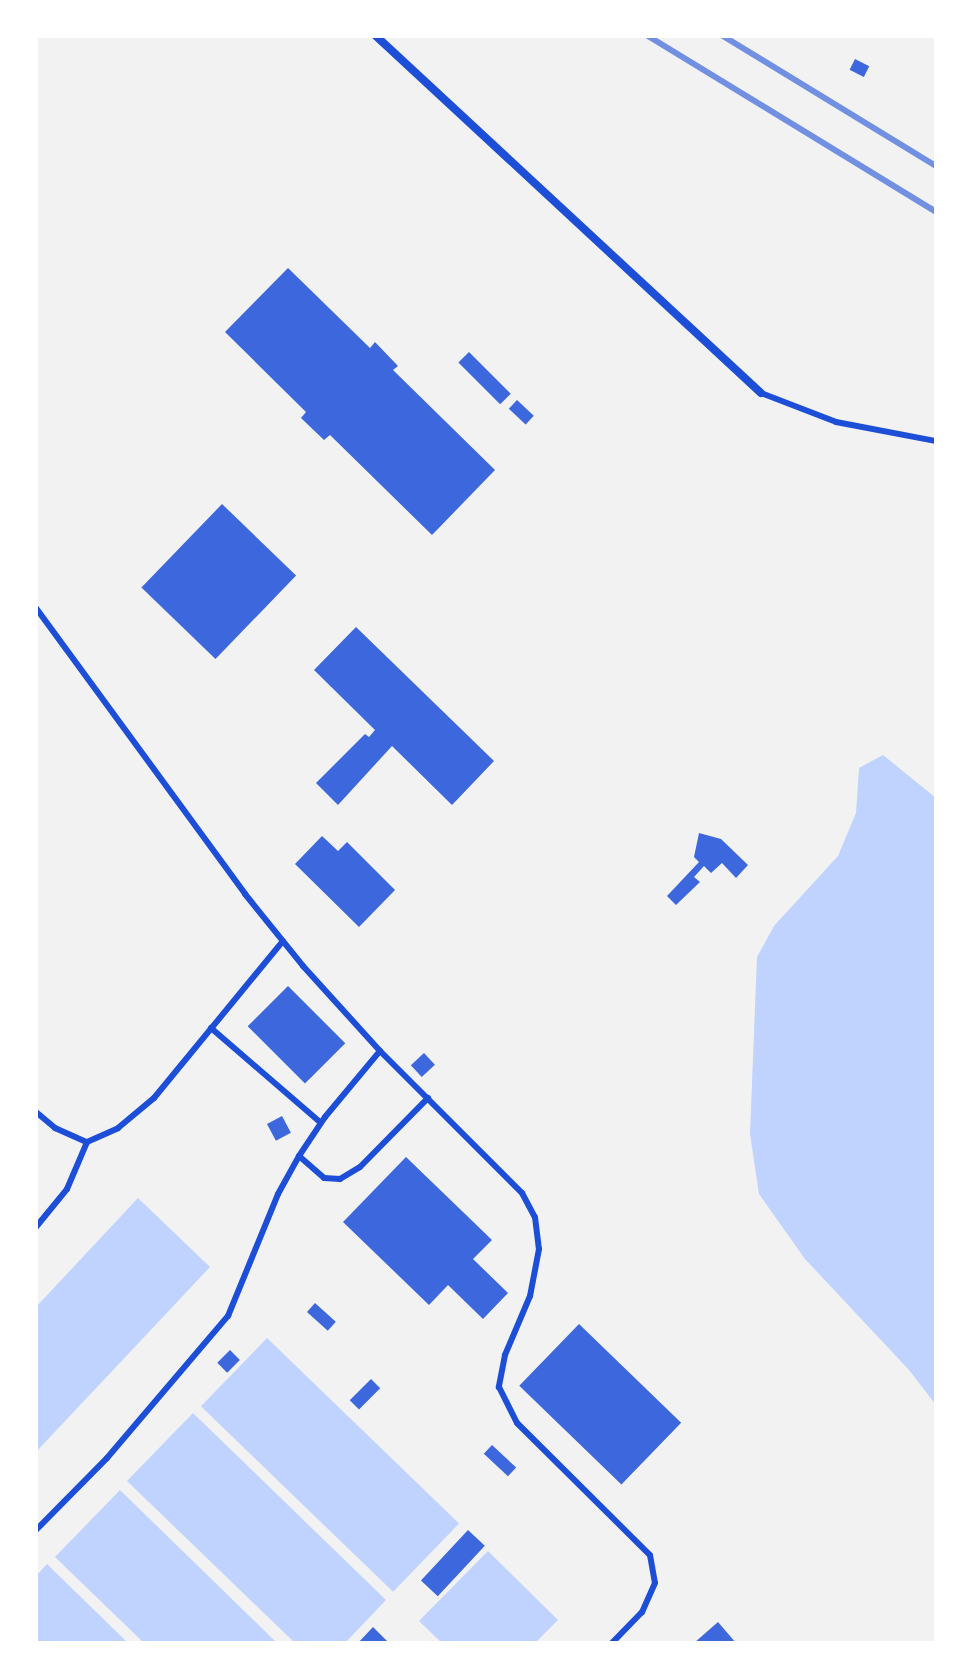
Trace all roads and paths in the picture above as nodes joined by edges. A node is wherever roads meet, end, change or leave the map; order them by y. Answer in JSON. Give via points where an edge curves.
{"nodes":[{"id":1,"x":376,"y":36,"type":"edge"},
{"id":2,"x":761,"y":393,"type":"joint"},
{"id":3,"x":936,"y":441,"type":"edge"},
{"id":4,"x":36,"y":608,"type":"edge"},
{"id":5,"x":283,"y":941,"type":"junction"},
{"id":6,"x":211,"y":1028,"type":"junction"},
{"id":7,"x":380,"y":1051,"type":"junction"},
{"id":8,"x":428,"y":1098,"type":"junction"},
{"id":9,"x":36,"y":1112,"type":"edge"},
{"id":10,"x":321,"y":1123,"type":"junction"},
{"id":11,"x":87,"y":1142,"type":"junction"},
{"id":12,"x":299,"y":1156,"type":"junction"},
{"id":13,"x":36,"y":1227,"type":"edge"},
{"id":14,"x":36,"y":1530,"type":"edge"},
{"id":15,"x":612,"y":1643,"type":"edge"}],
"edges":[{"from":1,"to":2,"type":"street"},
{"from":2,"to":3,"type":"lane","via":[[836,422]]},
{"from":4,"to":5,"type":"lane"},
{"from":5,"to":6,"type":"lane"},
{"from":5,"to":7,"type":"lane"},
{"from":6,"to":10,"type":"lane"},
{"from":6,"to":11,"type":"lane","via":[[154,1098],[118,1128]]},
{"from":7,"to":8,"type":"lane"},
{"from":7,"to":10,"type":"lane"},
{"from":8,"to":12,"type":"lane","via":[[360,1167],[340,1179],[324,1178]]},
{"from":8,"to":15,"type":"lane","via":[[498,1166],[535,1217],[539,1249],[530,1296],[505,1355],[499,1387],[517,1423],[650,1555],[655,1583],[642,1612]]},
{"from":9,"to":11,"type":"lane","via":[[55,1128]]},
{"from":10,"to":12,"type":"lane"},
{"from":11,"to":13,"type":"lane","via":[[67,1189]]},
{"from":12,"to":14,"type":"lane","via":[[228,1316],[107,1458]]}]}
